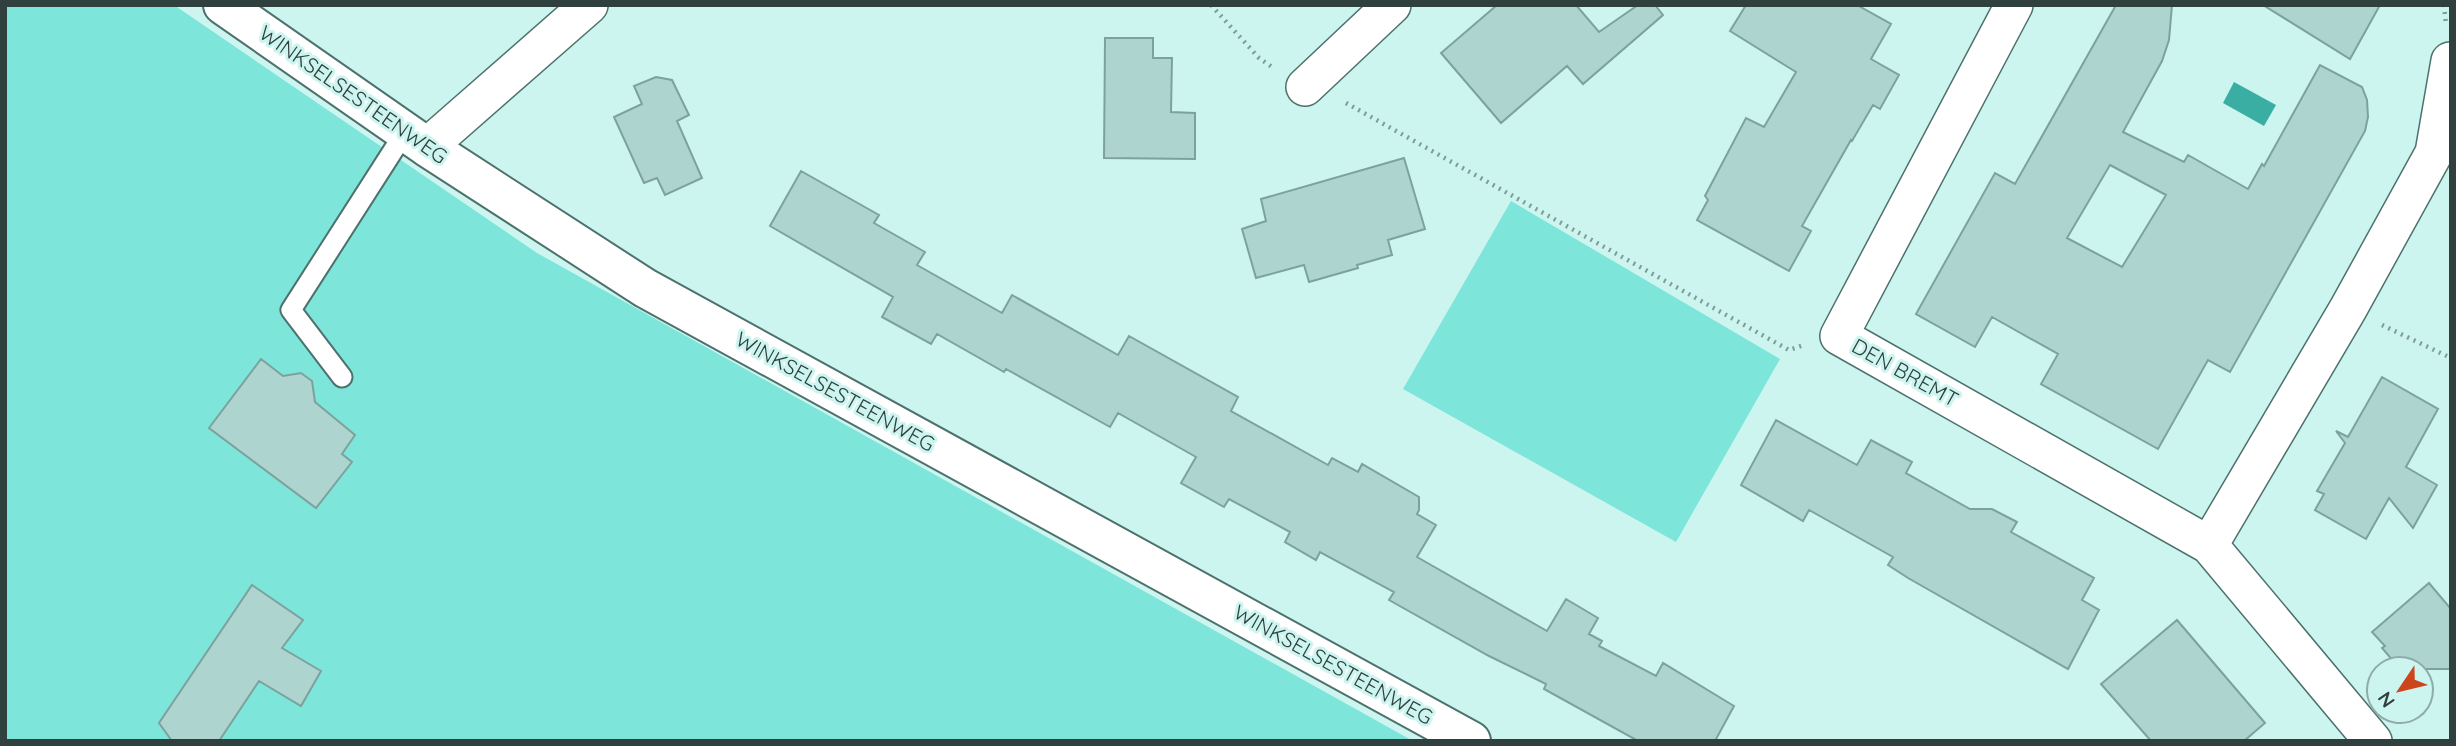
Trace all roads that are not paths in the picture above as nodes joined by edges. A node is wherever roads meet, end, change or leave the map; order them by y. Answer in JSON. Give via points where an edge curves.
{"nodes":[{"id":1,"x":222,"y":5,"type":"edge"},
{"id":2,"x":589,"y":5,"type":"edge"},
{"id":3,"x":1392,"y":5,"type":"edge"},
{"id":4,"x":2000,"y":10,"type":"edge"},
{"id":5,"x":2450,"y":61,"type":"edge"},
{"id":6,"x":1305,"y":87,"type":"road end"},
{"id":7,"x":416,"y":139,"type":"junction"},
{"id":8,"x":342,"y":377,"type":"dead end"},
{"id":9,"x":2210,"y":545,"type":"junction"},
{"id":10,"x":1471,"y":741,"type":"edge"},
{"id":11,"x":2373,"y":741,"type":"edge"}],
"edges":[{"from":1,"to":7,"type":"street","name":"WINKSELSESTEENWEG"},
{"from":2,"to":7,"type":"street"},
{"from":3,"to":6,"type":"street"},
{"from":4,"to":9,"type":"street","name":"DEN BREMT","via":[[1839,336]]},
{"from":5,"to":9,"type":"street","via":[[2434,153]]},
{"from":7,"to":8,"type":"lane","via":[[291,310]]},
{"from":7,"to":10,"type":"street","name":"WINKSELSESTEENWEG","via":[[645,288]]},
{"from":9,"to":11,"type":"street","name":"DEN BREMT"}]}
